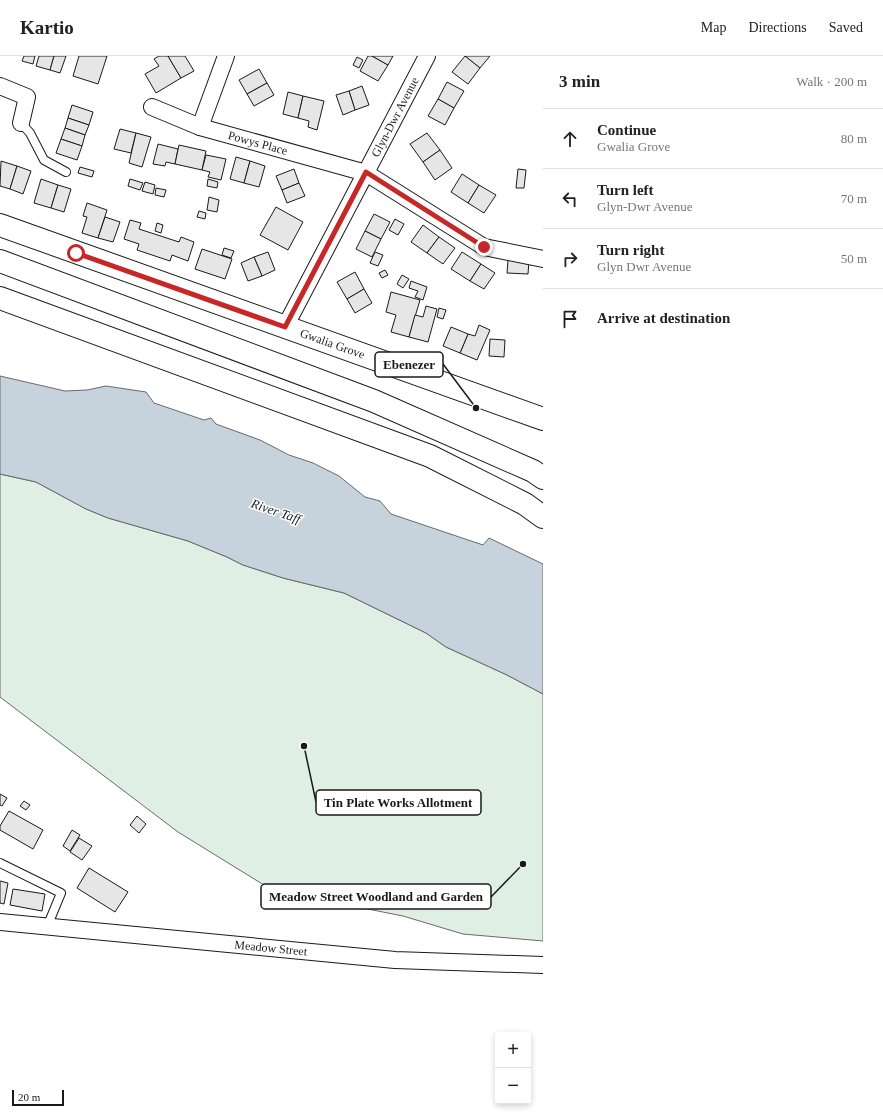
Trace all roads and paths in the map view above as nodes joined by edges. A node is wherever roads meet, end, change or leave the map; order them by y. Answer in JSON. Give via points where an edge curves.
{"nodes":[{"id":1,"x":226,"y":56,"type":"edge"},
{"id":2,"x":427,"y":56,"type":"edge"},
{"id":3,"x":0,"y":86,"type":"edge"},
{"id":4,"x":152,"y":107,"type":"dead end"},
{"id":5,"x":22,"y":123,"type":"joint"},
{"id":6,"x":200,"y":128,"type":"junction"},
{"id":7,"x":66,"y":172,"type":"dead end"},
{"id":8,"x":366,"y":172,"type":"junction"},
{"id":9,"x":0,"y":225,"type":"edge"},
{"id":10,"x":543,"y":259,"type":"edge"},
{"id":11,"x":0,"y":261,"type":"edge"},
{"id":12,"x":0,"y":298,"type":"edge"},
{"id":13,"x":285,"y":327,"type":"junction"},
{"id":14,"x":543,"y":419,"type":"edge"},
{"id":15,"x":543,"y":478,"type":"edge"},
{"id":16,"x":543,"y":517,"type":"edge"},
{"id":17,"x":0,"y":863,"type":"edge"},
{"id":18,"x":0,"y":922,"type":"edge"},
{"id":19,"x":47,"y":927,"type":"junction"},
{"id":20,"x":543,"y":965,"type":"edge"}],
"edges":[{"from":1,"to":6,"type":"street"},
{"from":2,"to":8,"type":"street","name":"Glyn-Dwr Avenue"},
{"from":3,"to":5,"type":"street","via":[[28,97]]},
{"from":4,"to":6,"type":"street","name":"Powys Place"},
{"from":5,"to":7,"type":"lane","via":[[44,160]]},
{"from":6,"to":8,"type":"street","name":"Powys Place"},
{"from":8,"to":10,"type":"street","name":"Powys Place","via":[[484,247]]},
{"from":8,"to":13,"type":"street","name":"Glyn-Dwr Avenue"},
{"from":9,"to":13,"type":"main road","name":"Gwalia Grove"},
{"from":11,"to":15,"type":"main road","via":[[374,401],[533,471]]},
{"from":12,"to":16,"type":"main road","via":[[430,456],[525,504]]},
{"from":13,"to":14,"type":"main road","name":"Gwalia Grove"},
{"from":17,"to":19,"type":"lane","via":[[61,893]]},
{"from":18,"to":19,"type":"street","name":"Meadow Street"},
{"from":19,"to":20,"type":"street","name":"Meadow Street","via":[[395,960]]}]}
